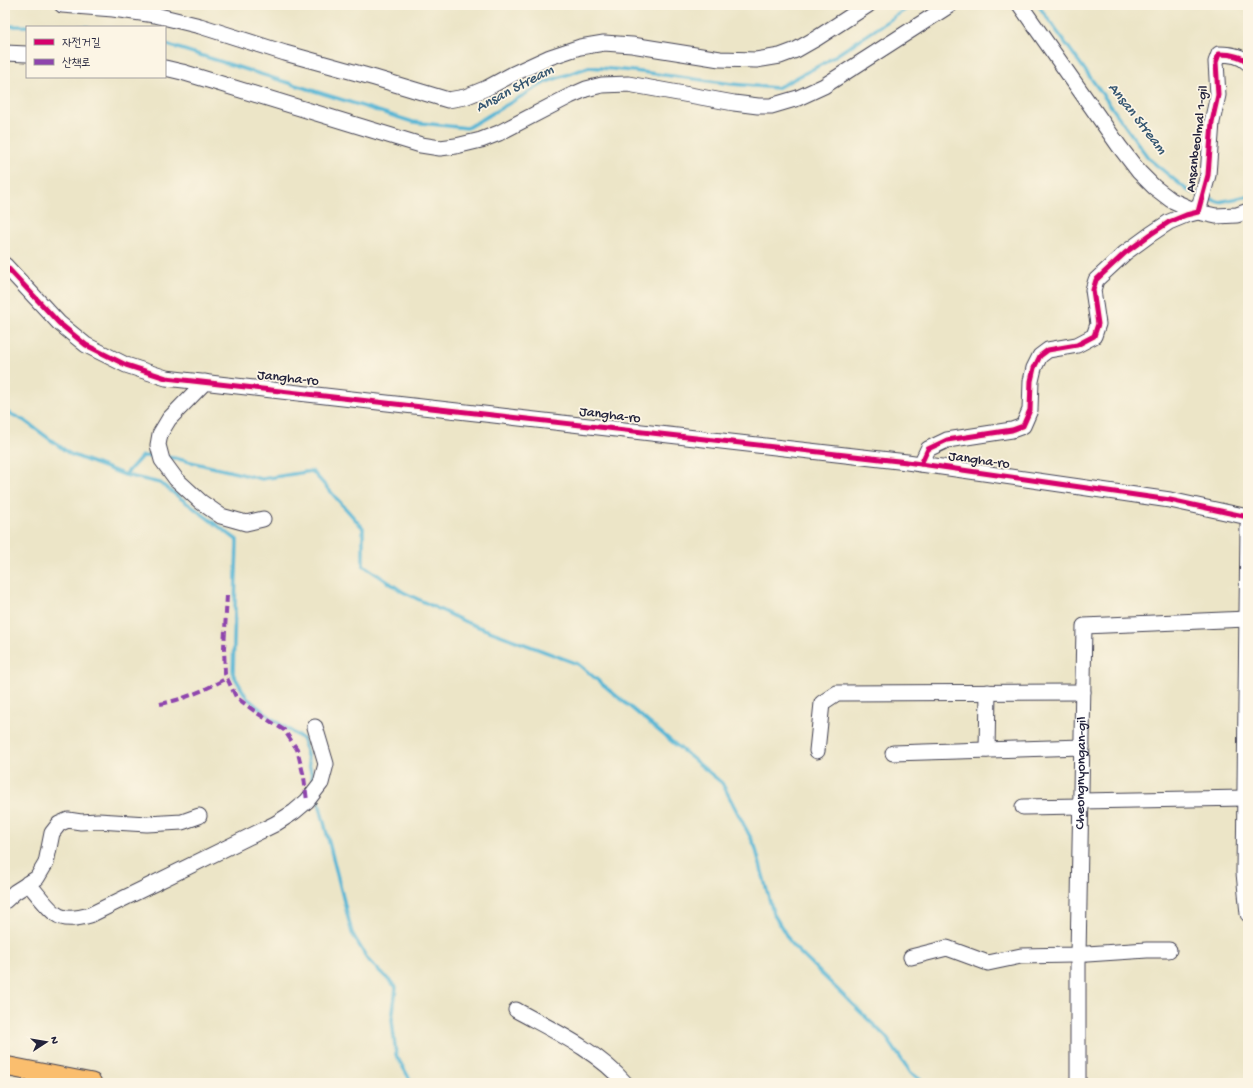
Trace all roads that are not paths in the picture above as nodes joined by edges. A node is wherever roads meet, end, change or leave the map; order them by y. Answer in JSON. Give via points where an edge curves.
{"nodes":[{"id":1,"x":62,"y":5,"type":"edge"},
{"id":2,"x":868,"y":5,"type":"edge"},
{"id":3,"x":950,"y":5,"type":"edge"},
{"id":4,"x":1020,"y":5,"type":"edge"},
{"id":5,"x":5,"y":53,"type":"edge"},
{"id":6,"x":26,"y":54,"type":"edge"},
{"id":7,"x":1248,"y":63,"type":"edge"},
{"id":8,"x":166,"y":68,"type":"edge"},
{"id":9,"x":1199,"y":210,"type":"junction"},
{"id":10,"x":1248,"y":211,"type":"edge"},
{"id":11,"x":5,"y":265,"type":"edge"},
{"id":12,"x":205,"y":382,"type":"junction"},
{"id":13,"x":921,"y":464,"type":"junction"},
{"id":14,"x":1248,"y":517,"type":"edge"},
{"id":15,"x":263,"y":519,"type":"dead end"},
{"id":16,"x":1248,"y":525,"type":"edge"},
{"id":17,"x":1247,"y":609,"type":"edge"},
{"id":18,"x":1247,"y":690,"type":"edge"},
{"id":19,"x":988,"y":692,"type":"junction"},
{"id":20,"x":1083,"y":692,"type":"junction"},
{"id":21,"x":315,"y":727,"type":"dead end"},
{"id":22,"x":1082,"y":747,"type":"junction"},
{"id":23,"x":987,"y":750,"type":"junction"},
{"id":24,"x":816,"y":751,"type":"dead end"},
{"id":25,"x":893,"y":753,"type":"dead end"},
{"id":26,"x":1246,"y":789,"type":"edge"},
{"id":27,"x":1081,"y":803,"type":"junction"},
{"id":28,"x":1023,"y":807,"type":"dead end"},
{"id":29,"x":199,"y":816,"type":"dead end"},
{"id":30,"x":28,"y":883,"type":"junction"},
{"id":31,"x":1247,"y":883,"type":"edge"},
{"id":32,"x":5,"y":901,"type":"edge"},
{"id":33,"x":1248,"y":914,"type":"edge"},
{"id":34,"x":1169,"y":950,"type":"dead end"},
{"id":35,"x":1078,"y":954,"type":"junction"},
{"id":36,"x":911,"y":957,"type":"dead end"},
{"id":37,"x":516,"y":1010,"type":"dead end"},
{"id":38,"x":5,"y":1066,"type":"edge"},
{"id":39,"x":92,"y":1083,"type":"edge"},
{"id":40,"x":625,"y":1083,"type":"edge"},
{"id":41,"x":1078,"y":1083,"type":"edge"}],
"edges":[{"from":1,"to":2,"type":"street","via":[[155,15],[200,26],[448,100],[465,97],[487,88],[550,56],[604,43],[720,59],[756,60],[780,56],[817,38]]},
{"from":3,"to":8,"type":"street","via":[[824,86],[798,98],[771,106],[734,103],[628,84],[602,85],[570,96],[481,140],[440,148],[421,145]]},
{"from":4,"to":9,"type":"street","via":[[1139,172],[1171,200]]},
{"from":5,"to":6,"type":"street"},
{"from":7,"to":9,"type":"street","name":"Ansanbeolmal 1-gil","via":[[1244,59],[1228,54],[1219,54],[1216,62],[1218,95],[1212,122],[1208,175]]},
{"from":9,"to":10,"type":"street","via":[[1216,216],[1237,215]]},
{"from":9,"to":13,"type":"street","name":"Ansanbeolmal 1-gil","via":[[1169,222],[1150,234],[1096,280],[1092,290],[1098,324],[1094,336],[1077,345],[1048,350],[1040,356],[1031,382],[1030,410],[1023,426],[947,440],[928,449]]},
{"from":11,"to":12,"type":"street","name":"Jangha-ro","via":[[59,323],[86,345],[126,365],[166,378]]},
{"from":12,"to":13,"type":"street","name":"Jangha-ro"},
{"from":12,"to":15,"type":"street","via":[[169,418],[160,434],[158,445],[161,455],[176,479],[221,516],[246,523]]},
{"from":13,"to":14,"type":"street","name":"Jangha-ro","via":[[1170,500]]},
{"from":16,"to":17,"type":"street"},
{"from":17,"to":18,"type":"street"},
{"from":17,"to":20,"type":"street","name":"Cheongnyongan-gil","via":[[1084,626]]},
{"from":18,"to":26,"type":"street"},
{"from":19,"to":20,"type":"street"},
{"from":19,"to":23,"type":"street"},
{"from":19,"to":24,"type":"street","via":[[837,693],[822,703]]},
{"from":20,"to":22,"type":"street","name":"Cheongnyongan-gil"},
{"from":21,"to":30,"type":"street","via":[[326,764],[321,783],[294,812],[275,824],[90,916],[78,918],[56,914]]},
{"from":22,"to":23,"type":"street"},
{"from":22,"to":27,"type":"street","name":"Cheongnyongan-gil"},
{"from":23,"to":25,"type":"street"},
{"from":26,"to":27,"type":"street"},
{"from":26,"to":31,"type":"street"},
{"from":27,"to":28,"type":"street"},
{"from":27,"to":35,"type":"street","name":"Cheongnyongan-gil"},
{"from":29,"to":30,"type":"street","via":[[182,822],[147,824],[68,820],[59,824],[52,833],[46,862],[37,878]]},
{"from":30,"to":32,"type":"street"},
{"from":31,"to":33,"type":"street"},
{"from":34,"to":35,"type":"street"},
{"from":35,"to":36,"type":"street","via":[[1021,956],[988,963],[947,948]]},
{"from":35,"to":41,"type":"street","name":"Cheongnyongan-gil"},
{"from":37,"to":40,"type":"street","via":[[566,1037],[596,1057],[614,1070]]},
{"from":38,"to":39,"type":"main road"}]}
